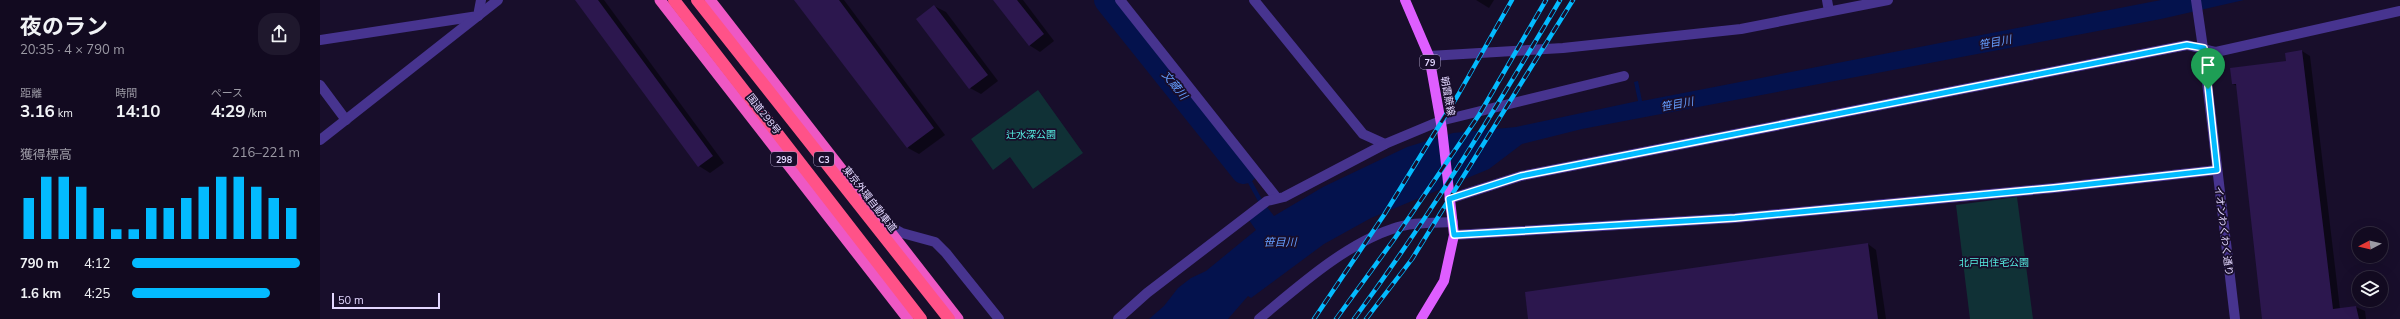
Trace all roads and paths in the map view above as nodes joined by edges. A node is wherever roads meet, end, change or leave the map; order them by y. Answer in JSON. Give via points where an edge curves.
{"nodes":[{"id":1,"x":481,"y":0,"type":"edge"},
{"id":2,"x":498,"y":0,"type":"edge"},
{"id":3,"x":660,"y":0,"type":"edge"},
{"id":4,"x":674,"y":0,"type":"edge"},
{"id":5,"x":697,"y":0,"type":"edge"},
{"id":6,"x":710,"y":0,"type":"edge"},
{"id":7,"x":1120,"y":0,"type":"edge"},
{"id":8,"x":1254,"y":0,"type":"edge"},
{"id":9,"x":1404,"y":0,"type":"edge"},
{"id":10,"x":1827,"y":0,"type":"edge"},
{"id":11,"x":1888,"y":0,"type":"edge"},
{"id":12,"x":2196,"y":0,"type":"edge"},
{"id":13,"x":1829,"y":11,"type":"junction"},
{"id":14,"x":2400,"y":11,"type":"edge"},
{"id":15,"x":478,"y":16,"type":"junction"},
{"id":16,"x":320,"y":40,"type":"edge"},
{"id":17,"x":2204,"y":48,"type":"junction"},
{"id":18,"x":1429,"y":56,"type":"junction"},
{"id":19,"x":1624,"y":76,"type":"dead end"},
{"id":20,"x":320,"y":85,"type":"edge"},
{"id":21,"x":346,"y":120,"type":"junction"},
{"id":22,"x":1441,"y":125,"type":"junction"},
{"id":23,"x":320,"y":140,"type":"edge"},
{"id":24,"x":1385,"y":144,"type":"junction"},
{"id":25,"x":2217,"y":170,"type":"junction"},
{"id":26,"x":1277,"y":198,"type":"junction"},
{"id":27,"x":1449,"y":199,"type":"junction"},
{"id":28,"x":1453,"y":222,"type":"junction"},
{"id":29,"x":884,"y":223,"type":"junction"},
{"id":30,"x":1454,"y":235,"type":"junction"},
{"id":31,"x":908,"y":319,"type":"edge"},
{"id":32,"x":921,"y":319,"type":"edge"},
{"id":33,"x":950,"y":319,"type":"edge"},
{"id":34,"x":958,"y":319,"type":"edge"},
{"id":35,"x":998,"y":319,"type":"edge"},
{"id":36,"x":1118,"y":319,"type":"edge"},
{"id":37,"x":1258,"y":319,"type":"edge"},
{"id":38,"x":1421,"y":319,"type":"edge"},
{"id":39,"x":2235,"y":319,"type":"edge"}],
"edges":[{"from":1,"to":15,"type":"street"},
{"from":2,"to":15,"type":"street"},
{"from":3,"to":31,"type":"highway","name":"国道298号","number":"298"},
{"from":4,"to":32,"type":"highway","number":"C3"},
{"from":5,"to":33,"type":"highway","name":"東京外環自動車道","number":"C3"},
{"from":6,"to":29,"type":"highway"},
{"from":7,"to":26,"type":"street"},
{"from":8,"to":24,"type":"street","via":[[1363,134]]},
{"from":9,"to":18,"type":"main road","name":"朝霞蕨線","number":"79"},
{"from":10,"to":13,"type":"street"},
{"from":11,"to":13,"type":"street"},
{"from":12,"to":17,"type":"street","name":"イオンわくわく通り"},
{"from":13,"to":18,"type":"street","via":[[1741,29],[1563,48]]},
{"from":14,"to":17,"type":"street","via":[[2216,52]]},
{"from":15,"to":16,"type":"street"},
{"from":15,"to":21,"type":"street"},
{"from":17,"to":25,"type":"street","name":"イオンわくわく通り"},
{"from":17,"to":27,"type":"street","via":[[2187,45],[1521,176]]},
{"from":18,"to":22,"type":"main road","name":"朝霞蕨線","number":"79"},
{"from":19,"to":22,"type":"street"},
{"from":20,"to":21,"type":"street"},
{"from":21,"to":23,"type":"street"},
{"from":22,"to":24,"type":"street"},
{"from":22,"to":27,"type":"main road","number":"79"},
{"from":24,"to":26,"type":"street","via":[[1284,197]]},
{"from":25,"to":30,"type":"street","via":[[1735,218]]},
{"from":25,"to":39,"type":"street","name":"イオンわくわく通り"},
{"from":26,"to":36,"type":"street","via":[[1267,201]]},
{"from":27,"to":28,"type":"main road","number":"79"},
{"from":28,"to":30,"type":"main road","number":"79"},
{"from":28,"to":37,"type":"street","via":[[1393,228],[1386,231],[1308,278]]},
{"from":29,"to":34,"type":"highway"},
{"from":29,"to":35,"type":"street","via":[[902,233],[935,242]]},
{"from":30,"to":38,"type":"main road","number":"79","via":[[1444,281]]}]}
